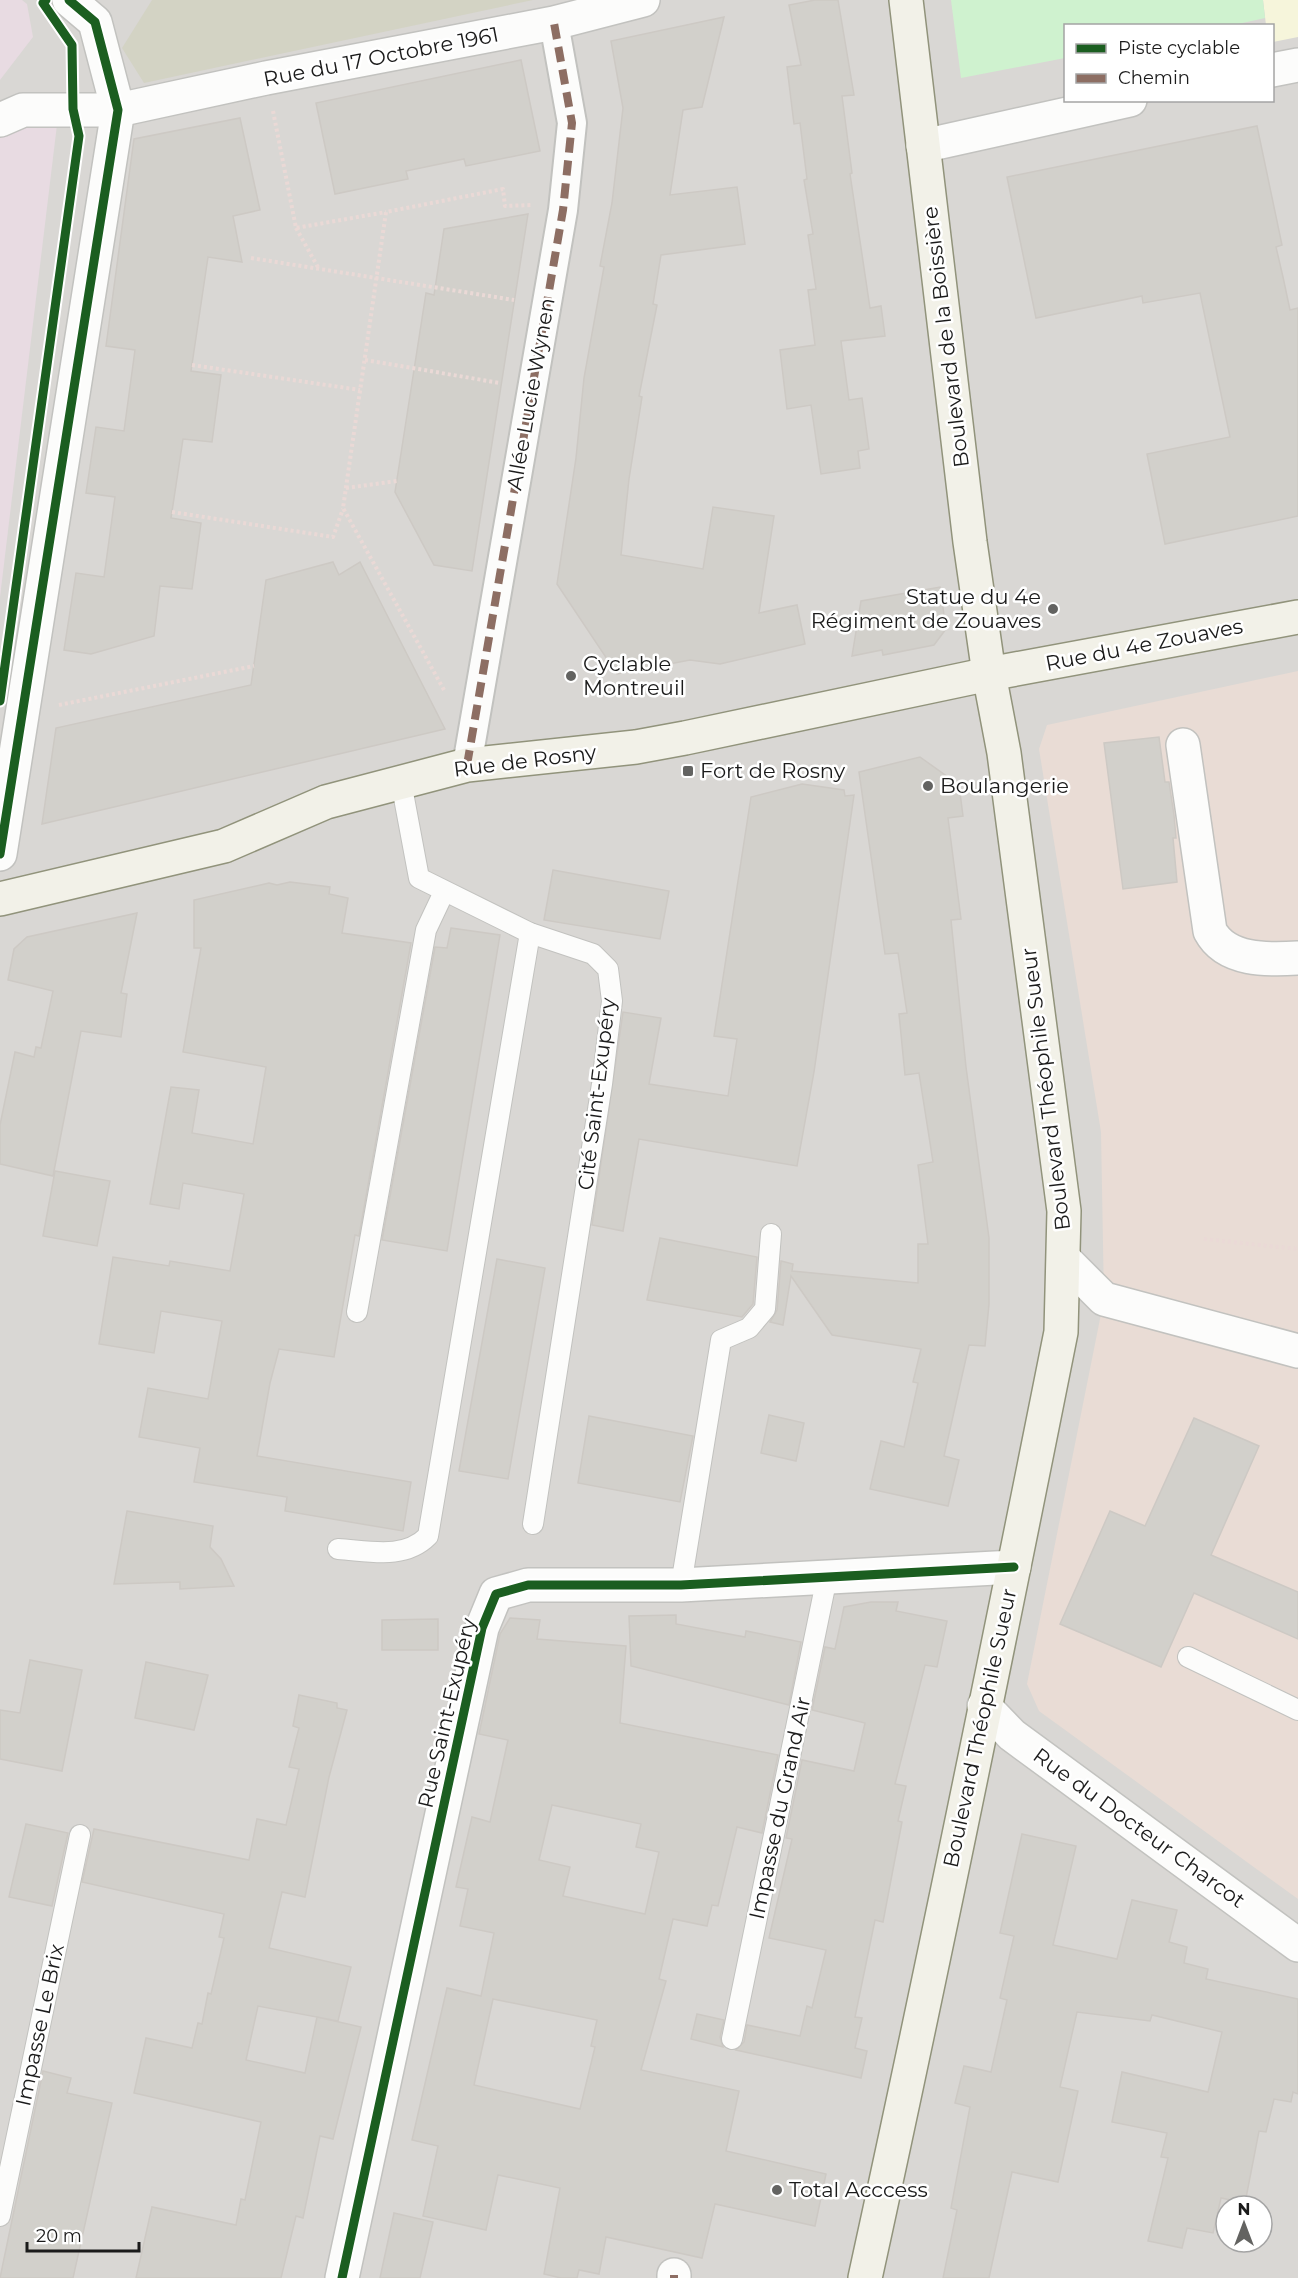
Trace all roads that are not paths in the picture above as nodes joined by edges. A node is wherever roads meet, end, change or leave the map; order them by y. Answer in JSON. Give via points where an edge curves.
{"nodes":[{"id":1,"x":69,"y":0,"type":"edge"},
{"id":2,"x":643,"y":0,"type":"edge"},
{"id":3,"x":906,"y":0,"type":"edge"},
{"id":4,"x":104,"y":11,"type":"edge"},
{"id":5,"x":554,"y":23,"type":"junction"},
{"id":6,"x":1298,"y":65,"type":"edge"},
{"id":7,"x":1274,"y":70,"type":"edge"},
{"id":8,"x":1121,"y":102,"type":"edge"},
{"id":9,"x":118,"y":110,"type":"junction"},
{"id":10,"x":0,"y":120,"type":"edge"},
{"id":11,"x":923,"y":146,"type":"junction"},
{"id":12,"x":1298,"y":617,"type":"edge"},
{"id":13,"x":989,"y":674,"type":"junction"},
{"id":14,"x":1183,"y":745,"type":"dead end"},
{"id":15,"x":467,"y":765,"type":"junction"},
{"id":16,"x":401,"y":782,"type":"junction"},
{"id":17,"x":0,"y":854,"type":"edge"},
{"id":18,"x":444,"y":892,"type":"junction"},
{"id":19,"x":0,"y":899,"type":"edge"},
{"id":20,"x":531,"y":933,"type":"junction"},
{"id":21,"x":1298,"y":958,"type":"edge"},
{"id":22,"x":771,"y":1234,"type":"dead end"},
{"id":23,"x":1064,"y":1259,"type":"junction"},
{"id":24,"x":357,"y":1312,"type":"dead end"},
{"id":25,"x":1298,"y":1351,"type":"edge"},
{"id":26,"x":533,"y":1524,"type":"dead end"},
{"id":27,"x":338,"y":1549,"type":"dead end"},
{"id":28,"x":1014,"y":1567,"type":"junction"},
{"id":29,"x":827,"y":1577,"type":"junction"},
{"id":30,"x":681,"y":1585,"type":"junction"},
{"id":31,"x":1188,"y":1657,"type":"dead end"},
{"id":32,"x":984,"y":1707,"type":"junction"},
{"id":33,"x":1298,"y":1710,"type":"edge"},
{"id":34,"x":80,"y":1835,"type":"dead end"},
{"id":35,"x":1298,"y":1944,"type":"edge"},
{"id":36,"x":732,"y":2039,"type":"dead end"},
{"id":37,"x":0,"y":2216,"type":"edge"},
{"id":38,"x":342,"y":2278,"type":"edge"},
{"id":39,"x":865,"y":2278,"type":"edge"}],
"edges":[{"from":1,"to":4,"type":"street"},
{"from":2,"to":5,"type":"street","name":"Rue du 17 Octobre 1961"},
{"from":3,"to":11,"type":"main road","name":"Boulevard de la Boissière"},
{"from":4,"to":9,"type":"street"},
{"from":5,"to":9,"type":"street","name":"Rue du 17 Octobre 1961"},
{"from":5,"to":15,"type":"street","name":"Allée Lucie Wynen","via":[[572,123],[563,210]]},
{"from":6,"to":7,"type":"street"},
{"from":8,"to":11,"type":"street"},
{"from":9,"to":10,"type":"street","name":"Rue du 17 Octobre 1961","via":[[23,110]]},
{"from":9,"to":17,"type":"street"},
{"from":11,"to":13,"type":"main road","name":"Boulevard de la Boissière"},
{"from":12,"to":13,"type":"main road","name":"Rue du 4e Zouaves"},
{"from":13,"to":15,"type":"main road","name":"Rue de Rosny","via":[[636,747]]},
{"from":13,"to":23,"type":"main road","name":"Boulevard Théophile Sueur","via":[[1004,753],[1064,1211]]},
{"from":14,"to":21,"type":"street","via":[[1210,931],[1216,943],[1230,952]]},
{"from":15,"to":16,"type":"main road","name":"Rue de Rosny"},
{"from":16,"to":18,"type":"lane","name":"Cité Saint-Exupéry","via":[[419,878]]},
{"from":16,"to":19,"type":"main road","name":"Rue de Rosny","via":[[326,802],[224,846]]},
{"from":18,"to":20,"type":"lane","name":"Cité Saint-Exupéry"},
{"from":18,"to":24,"type":"lane","via":[[426,930]]},
{"from":20,"to":26,"type":"lane","name":"Cité Saint-Exupéry","via":[[593,954],[608,969],[612,1001],[603,1084]]},
{"from":20,"to":27,"type":"lane","via":[[428,1536],[417,1547],[400,1552]]},
{"from":22,"to":30,"type":"lane","via":[[765,1309],[749,1328],[721,1340]]},
{"from":23,"to":25,"type":"street","via":[[1104,1299]]},
{"from":23,"to":28,"type":"main road","name":"Boulevard Théophile Sueur","via":[[1061,1332]]},
{"from":28,"to":29,"type":"street","name":"Rue Saint-Exupéry"},
{"from":28,"to":32,"type":"main road","name":"Boulevard Théophile Sueur"},
{"from":29,"to":30,"type":"street","name":"Rue Saint-Exupéry"},
{"from":29,"to":36,"type":"lane","name":"Impasse du Grand Air"},
{"from":30,"to":38,"type":"street","name":"Rue Saint-Exupéry","via":[[528,1585],[495,1594],[482,1628]]},
{"from":31,"to":33,"type":"lane"},
{"from":32,"to":35,"type":"street","name":"Rue du Docteur Charcot","via":[[1012,1735]]},
{"from":32,"to":39,"type":"main road","name":"Boulevard Théophile Sueur","via":[[932,1973]]},
{"from":34,"to":37,"type":"lane","name":"Impasse Le Brix"}]}
